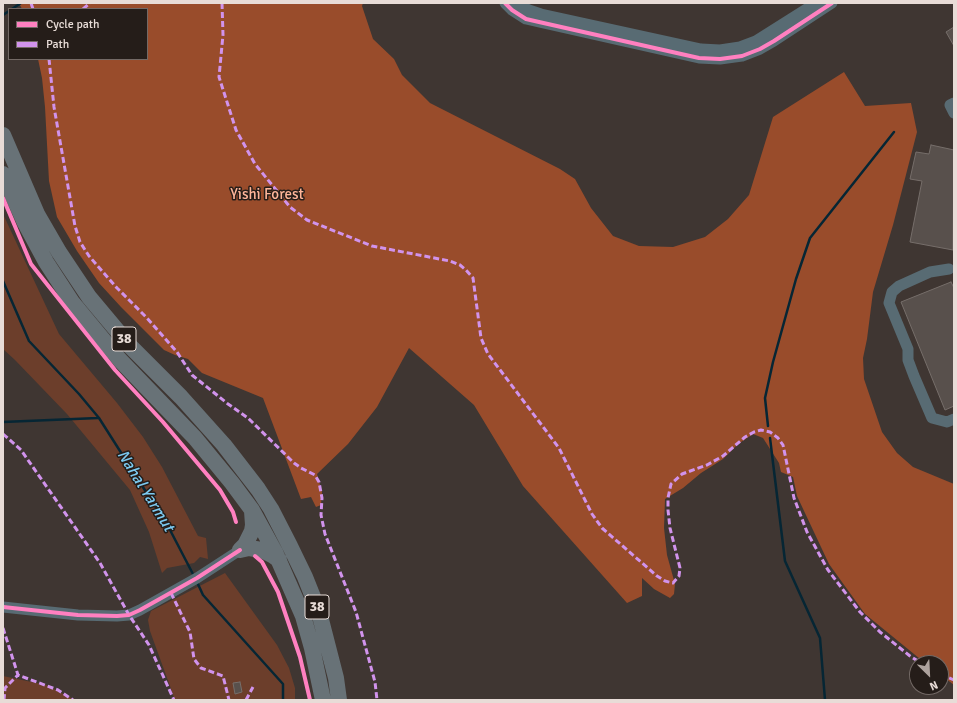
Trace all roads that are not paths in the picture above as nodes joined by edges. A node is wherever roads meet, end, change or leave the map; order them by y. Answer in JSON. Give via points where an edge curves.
{"nodes":[{"id":1,"x":505,"y":3,"type":"edge"},
{"id":2,"x":516,"y":3,"type":"edge"},
{"id":3,"x":816,"y":3,"type":"edge"},
{"id":4,"x":832,"y":3,"type":"edge"},
{"id":5,"x":954,"y":103,"type":"edge"},
{"id":6,"x":954,"y":113,"type":"edge"},
{"id":7,"x":3,"y":135,"type":"edge"},
{"id":8,"x":3,"y":174,"type":"edge"},
{"id":9,"x":952,"y":267,"type":"edge"},
{"id":10,"x":954,"y":419,"type":"edge"},
{"id":11,"x":252,"y":510,"type":"junction"},
{"id":12,"x":240,"y":550,"type":"junction"},
{"id":13,"x":279,"y":561,"type":"junction"},
{"id":14,"x":3,"y":607,"type":"edge"},
{"id":15,"x":323,"y":700,"type":"edge"},
{"id":16,"x":339,"y":700,"type":"edge"}],
"edges":[{"from":1,"to":4,"type":"street","via":[[526,19],[699,58],[720,59],[742,56],[760,49]]},
{"from":2,"to":3,"type":"street","via":[[541,14],[701,49],[720,50],[756,41]]},
{"from":5,"to":6,"type":"street","via":[[950,105]]},
{"from":7,"to":16,"type":"highway","number":"38","via":[[38,214],[59,252],[89,297],[130,346],[182,397],[224,445],[271,509],[305,577],[319,612]]},
{"from":8,"to":11,"type":"highway","number":"38","via":[[28,229],[72,302],[120,360],[195,438]]},
{"from":9,"to":10,"type":"street","via":[[930,272],[899,286],[892,292],[889,303],[908,349],[908,360],[932,418],[947,422]]},
{"from":11,"to":12,"type":"highway","via":[[252,531]]},
{"from":11,"to":13,"type":"highway","number":"38"},
{"from":12,"to":13,"type":"highway","via":[[262,550]]},
{"from":12,"to":14,"type":"street","via":[[197,578],[130,614],[78,615]]},
{"from":13,"to":15,"type":"highway","number":"38","via":[[303,616]]}]}
